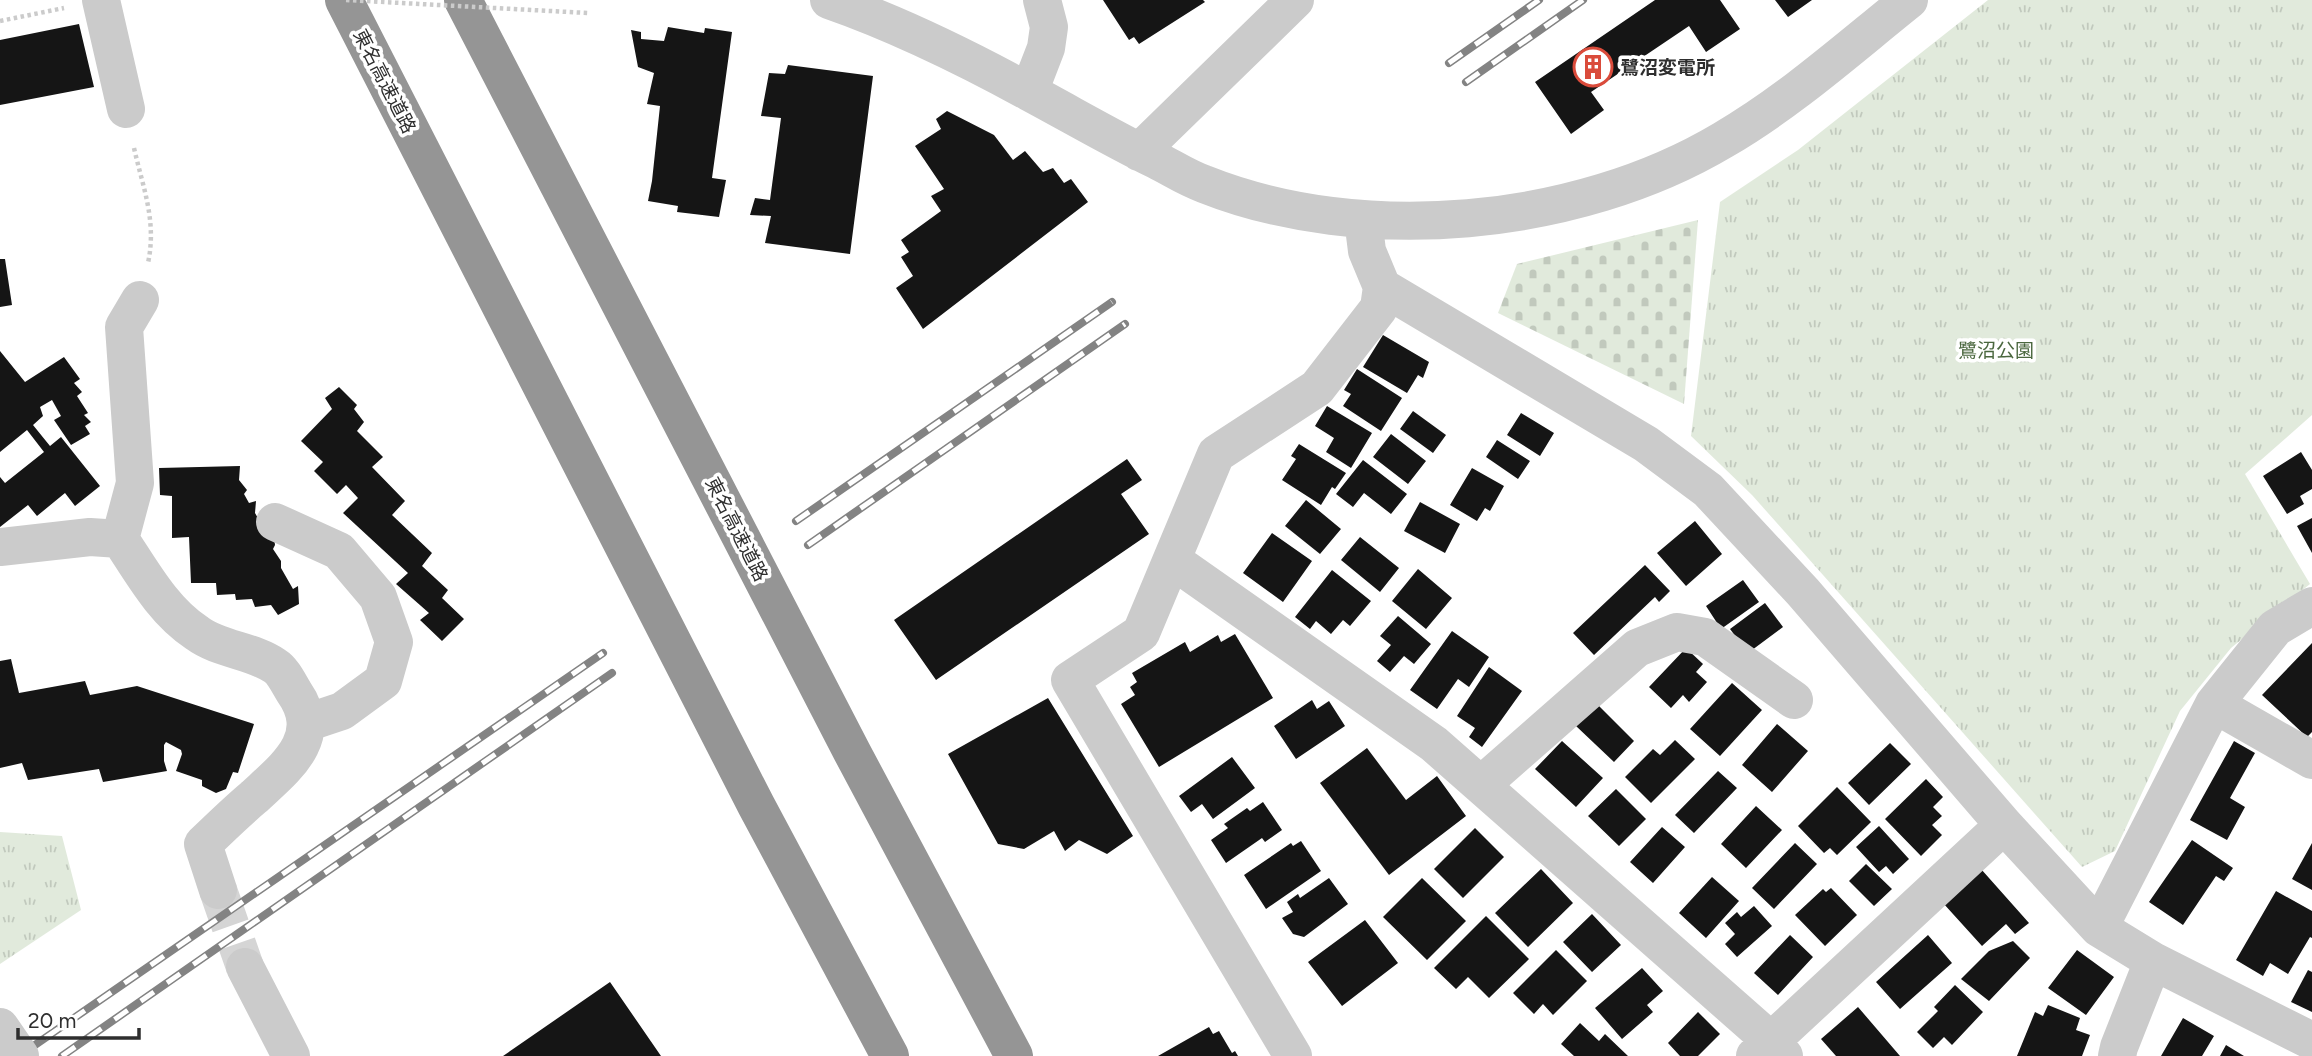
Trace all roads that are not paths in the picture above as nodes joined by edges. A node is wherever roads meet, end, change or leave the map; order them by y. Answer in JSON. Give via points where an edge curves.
{"nodes":[{"id":1,"x":345,"y":0,"type":"edge"},
{"id":2,"x":463,"y":0,"type":"edge"},
{"id":3,"x":829,"y":0,"type":"edge"},
{"id":4,"x":1042,"y":0,"type":"edge"},
{"id":5,"x":1295,"y":0,"type":"edge"},
{"id":6,"x":1909,"y":0,"type":"edge"},
{"id":7,"x":84,"y":4,"type":"edge"},
{"id":8,"x":1030,"y":92,"type":"junction"},
{"id":9,"x":126,"y":109,"type":"road end"},
{"id":10,"x":1139,"y":152,"type":"junction"},
{"id":11,"x":1363,"y":219,"type":"junction"},
{"id":12,"x":1382,"y":287,"type":"junction"},
{"id":13,"x":141,"y":300,"type":"road end"},
{"id":14,"x":275,"y":522,"type":"dead end"},
{"id":15,"x":120,"y":539,"type":"junction"},
{"id":16,"x":0,"y":547,"type":"edge"},
{"id":17,"x":1172,"y":560,"type":"junction"},
{"id":18,"x":2312,"y":606,"type":"edge"},
{"id":19,"x":1794,"y":700,"type":"dead end"},
{"id":20,"x":2214,"y":704,"type":"junction"},
{"id":21,"x":306,"y":723,"type":"junction"},
{"id":22,"x":2312,"y":760,"type":"edge"},
{"id":23,"x":1481,"y":785,"type":"junction"},
{"id":24,"x":2004,"y":825,"type":"junction"},
{"id":25,"x":218,"y":890,"type":"tunnel mouth"},
{"id":26,"x":2099,"y":929,"type":"junction"},
{"id":27,"x":2153,"y":961,"type":"junction"},
{"id":28,"x":245,"y":967,"type":"tunnel mouth"},
{"id":29,"x":0,"y":1027,"type":"edge"},
{"id":30,"x":2312,"y":1041,"type":"edge"},
{"id":31,"x":1770,"y":1051,"type":"edge"},
{"id":32,"x":20,"y":1056,"type":"edge"},
{"id":33,"x":291,"y":1056,"type":"edge"},
{"id":34,"x":890,"y":1056,"type":"edge"},
{"id":35,"x":1014,"y":1056,"type":"edge"},
{"id":36,"x":1293,"y":1056,"type":"edge"},
{"id":37,"x":2117,"y":1056,"type":"edge"}],
"edges":[{"from":1,"to":34,"type":"highway","name":"東名高速道路","via":[[750,793]]},
{"from":2,"to":35,"type":"highway","name":"東名高速道路"},
{"from":3,"to":8,"type":"street","via":[[880,18]]},
{"from":4,"to":8,"type":"street","via":[[1049,27]]},
{"from":5,"to":10,"type":"street"},
{"from":6,"to":11,"type":"street","via":[[1777,105],[1662,172],[1587,198],[1525,212],[1463,219]]},
{"from":7,"to":9,"type":"street"},
{"from":8,"to":10,"type":"street"},
{"from":10,"to":11,"type":"street","via":[[1202,184],[1266,205]]},
{"from":11,"to":12,"type":"street","via":[[1367,251]]},
{"from":12,"to":17,"type":"street","via":[[1379,308],[1317,388],[1216,454]]},
{"from":12,"to":24,"type":"street","via":[[1646,444],[1708,490],[1803,592]]},
{"from":13,"to":15,"type":"street","via":[[124,327],[135,483]]},
{"from":14,"to":21,"type":"street","via":[[338,551],[379,597],[394,642],[383,681],[342,711]]},
{"from":15,"to":16,"type":"street","via":[[90,537]]},
{"from":15,"to":21,"type":"street","via":[[178,618],[225,648],[277,667],[298,697]]},
{"from":17,"to":23,"type":"street","via":[[1434,744]]},
{"from":17,"to":36,"type":"street","via":[[1141,633],[1070,680]]},
{"from":18,"to":20,"type":"street","via":[[2274,628]]},
{"from":19,"to":23,"type":"street","via":[[1705,637],[1677,632],[1637,648]]},
{"from":20,"to":22,"type":"street"},
{"from":20,"to":26,"type":"street"},
{"from":21,"to":25,"type":"street","via":[[302,744],[291,763],[203,844]]},
{"from":23,"to":31,"type":"street"},
{"from":24,"to":26,"type":"street"},
{"from":24,"to":31,"type":"street"},
{"from":26,"to":27,"type":"street"},
{"from":27,"to":30,"type":"street"},
{"from":27,"to":37,"type":"street"},
{"from":28,"to":33,"type":"street"},
{"from":29,"to":32,"type":"street","bridge":true}]}
